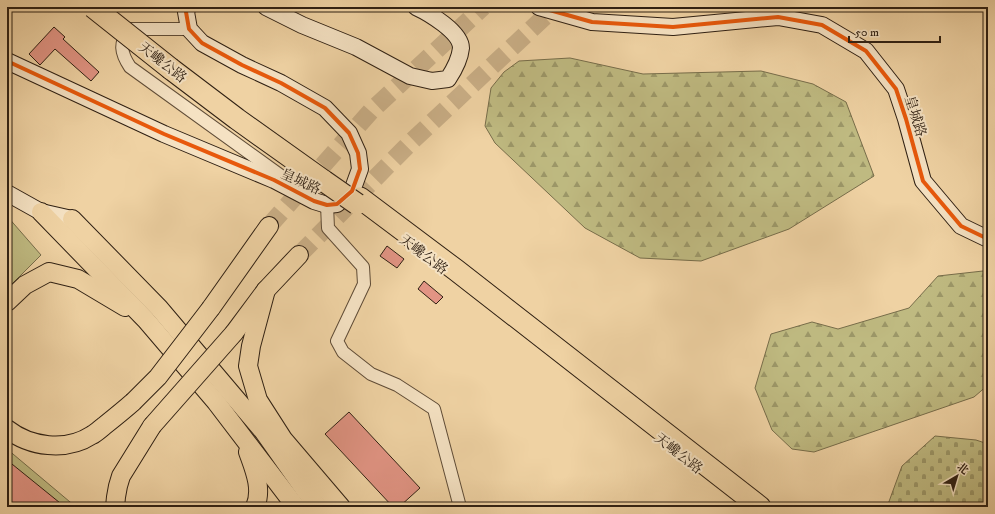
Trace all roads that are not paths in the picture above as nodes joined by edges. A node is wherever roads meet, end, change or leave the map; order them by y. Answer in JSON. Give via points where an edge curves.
{"nodes":[{"id":1,"x":93,"y":7,"type":"edge"},
{"id":2,"x":105,"y":7,"type":"edge"},
{"id":3,"x":266,"y":7,"type":"edge"},
{"id":4,"x":416,"y":7,"type":"edge"},
{"id":5,"x":539,"y":7,"type":"edge"},
{"id":6,"x":186,"y":9,"type":"edge"},
{"id":7,"x":189,"y":29,"type":"junction"},
{"id":8,"x":7,"y":61,"type":"edge"},
{"id":9,"x":174,"y":66,"type":"junction"},
{"id":10,"x":291,"y":189,"type":"junction"},
{"id":11,"x":7,"y":193,"type":"edge"},
{"id":12,"x":358,"y":201,"type":"junction"},
{"id":13,"x":327,"y":205,"type":"junction"},
{"id":14,"x":41,"y":212,"type":"junction"},
{"id":15,"x":72,"y":219,"type":"joint"},
{"id":16,"x":269,"y":226,"type":"tunnel mouth"},
{"id":17,"x":988,"y":239,"type":"edge"},
{"id":18,"x":299,"y":255,"type":"tunnel mouth"},
{"id":19,"x":266,"y":290,"type":"junction"},
{"id":20,"x":7,"y":302,"type":"edge"},
{"id":21,"x":152,"y":314,"type":"junction"},
{"id":22,"x":7,"y":429,"type":"edge"},
{"id":23,"x":244,"y":438,"type":"junction"},
{"id":24,"x":115,"y":507,"type":"edge"},
{"id":25,"x":255,"y":507,"type":"edge"},
{"id":26,"x":296,"y":507,"type":"edge"},
{"id":27,"x":318,"y":507,"type":"edge"},
{"id":28,"x":342,"y":507,"type":"edge"},
{"id":29,"x":460,"y":507,"type":"edge"},
{"id":30,"x":749,"y":507,"type":"edge"},
{"id":31,"x":760,"y":507,"type":"edge"}],
"edges":[{"from":1,"to":9,"type":"highway","name":"天巉公路","bridge":true},
{"from":2,"to":9,"type":"highway","name":"天巉公路"},
{"from":3,"to":4,"type":"street","via":[[356,47],[410,76],[432,81],[448,79],[457,65],[461,47],[458,38],[443,23]]},
{"from":5,"to":17,"type":"street","name":"皇城路","via":[[592,22],[673,27],[778,17],[822,25],[871,56],[896,89],[923,181],[961,226]]},
{"from":6,"to":7,"type":"street"},
{"from":7,"to":10,"type":"street","via":[[128,29],[123,38],[124,58],[130,67],[284,178]]},
{"from":7,"to":13,"type":"street","name":"皇城路","via":[[202,43],[325,108],[349,133],[358,153],[360,169],[352,191],[337,204]]},
{"from":8,"to":10,"type":"street","name":"皇城路","via":[[164,134]]},
{"from":9,"to":12,"type":"highway","name":"天巉公路"},
{"from":10,"to":13,"type":"street","name":"皇城路"},
{"from":11,"to":14,"type":"street"},
{"from":12,"to":30,"type":"highway","name":"天巉公路"},
{"from":12,"to":31,"type":"highway","name":"天巉公路","via":[[456,270]]},
{"from":13,"to":29,"type":"street","via":[[328,228],[363,267],[364,284],[337,341],[343,352],[371,374],[397,385],[434,408]]},
{"from":14,"to":15,"type":"street"},
{"from":14,"to":21,"type":"main road"},
{"from":15,"to":21,"type":"main road"},
{"from":16,"to":22,"type":"main road","bridge":true,"via":[[158,377],[92,436],[71,444],[38,444]]},
{"from":18,"to":19,"type":"main road"},
{"from":19,"to":24,"type":"main road","bridge":true,"via":[[234,333],[152,426],[121,476]]},
{"from":19,"to":28,"type":"main road","via":[[248,366],[258,400],[283,439]]},
{"from":20,"to":21,"type":"main road","via":[[25,285],[49,272],[78,279]]},
{"from":21,"to":23,"type":"main road"},
{"from":21,"to":27,"type":"main road","via":[[264,432]]},
{"from":23,"to":25,"type":"main road","via":[[258,481],[258,501]]},
{"from":23,"to":26,"type":"main road"}]}
